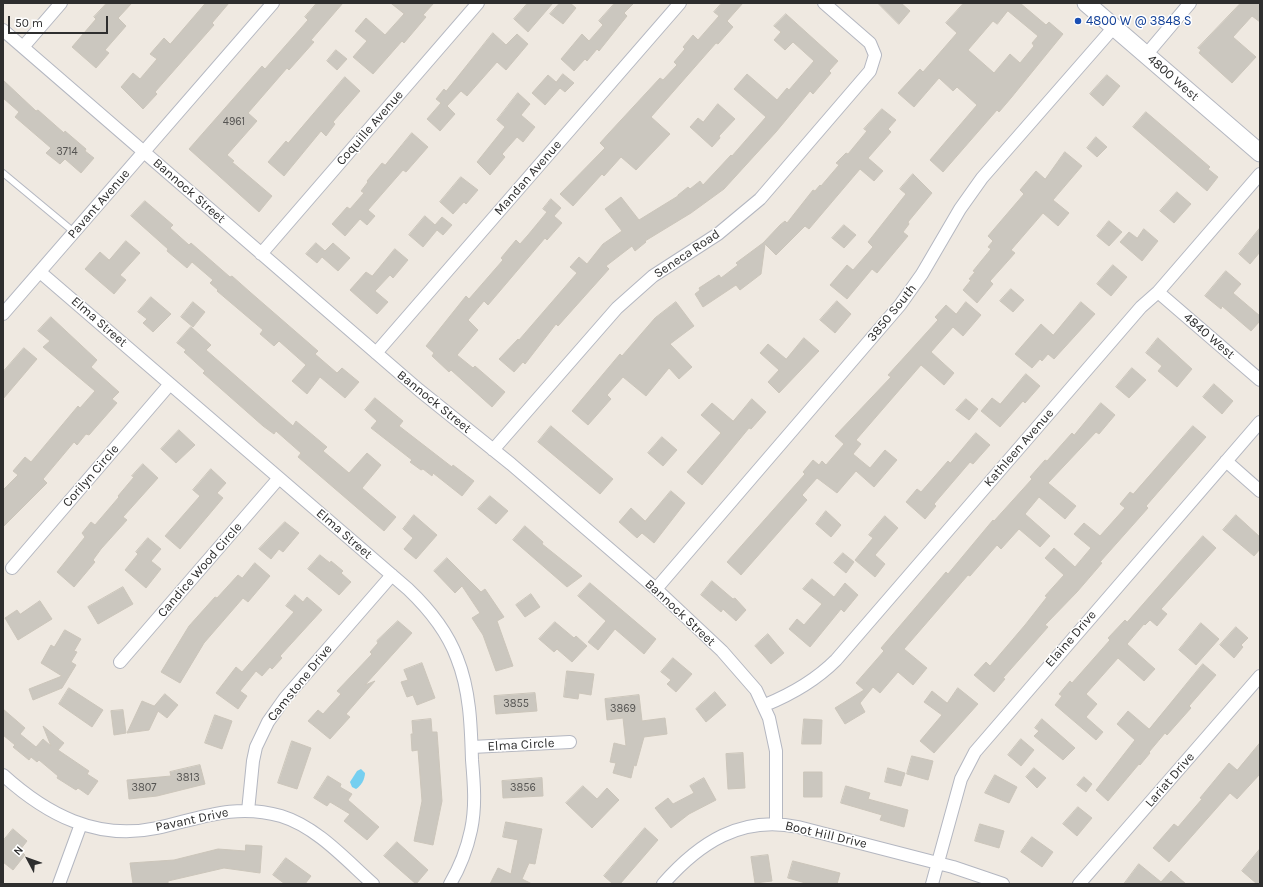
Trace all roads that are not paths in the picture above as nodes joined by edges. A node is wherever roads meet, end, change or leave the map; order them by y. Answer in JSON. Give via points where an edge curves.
{"nodes":[{"id":1,"x":61,"y":3,"type":"edge"},
{"id":2,"x":273,"y":3,"type":"edge"},
{"id":3,"x":478,"y":3,"type":"edge"},
{"id":4,"x":680,"y":3,"type":"edge"},
{"id":5,"x":824,"y":3,"type":"edge"},
{"id":6,"x":1086,"y":3,"type":"edge"},
{"id":7,"x":1190,"y":3,"type":"edge"},
{"id":8,"x":1114,"y":27,"type":"junction"},
{"id":9,"x":3,"y":30,"type":"edge"},
{"id":10,"x":23,"y":47,"type":"junction"},
{"id":11,"x":1146,"y":55,"type":"junction"},
{"id":12,"x":144,"y":152,"type":"junction"},
{"id":13,"x":1260,"y":153,"type":"edge"},
{"id":14,"x":3,"y":173,"type":"edge"},
{"id":15,"x":1260,"y":174,"type":"edge"},
{"id":16,"x":74,"y":232,"type":"junction"},
{"id":17,"x":261,"y":254,"type":"junction"},
{"id":18,"x":40,"y":272,"type":"junction"},
{"id":19,"x":1158,"y":292,"type":"junction"},
{"id":20,"x":3,"y":314,"type":"edge"},
{"id":21,"x":376,"y":353,"type":"junction"},
{"id":22,"x":1260,"y":380,"type":"edge"},
{"id":23,"x":170,"y":384,"type":"junction"},
{"id":24,"x":1260,"y":422,"type":"edge"},
{"id":25,"x":493,"y":450,"type":"junction"},
{"id":26,"x":1226,"y":461,"type":"junction"},
{"id":27,"x":279,"y":478,"type":"junction"},
{"id":28,"x":1260,"y":491,"type":"edge"},
{"id":29,"x":12,"y":568,"type":"dead end"},
{"id":30,"x":392,"y":575,"type":"junction"},
{"id":31,"x":656,"y":589,"type":"junction"},
{"id":32,"x":120,"y":662,"type":"dead end"},
{"id":33,"x":1260,"y":676,"type":"edge"},
{"id":34,"x":765,"y":705,"type":"junction"},
{"id":35,"x":570,"y":742,"type":"dead end"},
{"id":36,"x":472,"y":747,"type":"junction"},
{"id":37,"x":3,"y":775,"type":"edge"},
{"id":38,"x":248,"y":811,"type":"junction"},
{"id":39,"x":776,"y":823,"type":"junction"},
{"id":40,"x":81,"y":824,"type":"junction"},
{"id":41,"x":938,"y":862,"type":"junction"},
{"id":42,"x":59,"y":884,"type":"edge"},
{"id":43,"x":373,"y":884,"type":"edge"},
{"id":44,"x":450,"y":884,"type":"edge"},
{"id":45,"x":663,"y":884,"type":"edge"},
{"id":46,"x":932,"y":884,"type":"edge"},
{"id":47,"x":1003,"y":884,"type":"edge"},
{"id":48,"x":1079,"y":884,"type":"edge"}],
"edges":[{"from":1,"to":10,"type":"street"},
{"from":2,"to":12,"type":"street","name":"Pavant Avenue"},
{"from":3,"to":17,"type":"street","name":"Coquille Avenue"},
{"from":4,"to":21,"type":"street","name":"Mandan Avenue"},
{"from":5,"to":25,"type":"street","name":"Seneca Road","via":[[870,43],[875,55],[866,76],[760,198],[718,234],[666,267],[629,296],[606,319]]},
{"from":6,"to":8,"type":"main road","name":"4800 West"},
{"from":7,"to":11,"type":"street"},
{"from":8,"to":11,"type":"main road","name":"4800 West"},
{"from":8,"to":31,"type":"street","name":"3850 South","via":[[982,178],[960,209],[922,274],[896,310]]},
{"from":9,"to":10,"type":"street","name":"Bannock Street"},
{"from":10,"to":12,"type":"street","name":"Bannock Street"},
{"from":11,"to":13,"type":"main road","name":"4800 West"},
{"from":12,"to":16,"type":"street","name":"Pavant Avenue"},
{"from":12,"to":17,"type":"street","name":"Bannock Street"},
{"from":14,"to":16,"type":"lane"},
{"from":15,"to":19,"type":"street","name":"Kathleen Avenue"},
{"from":16,"to":18,"type":"street","name":"Pavant Avenue"},
{"from":17,"to":21,"type":"street","name":"Bannock Street"},
{"from":18,"to":20,"type":"street","name":"Pavant Avenue"},
{"from":18,"to":23,"type":"street","name":"Elma Street"},
{"from":19,"to":22,"type":"street","name":"4840 West"},
{"from":19,"to":34,"type":"street","name":"Kathleen Avenue","via":[[1136,313],[836,660],[805,686]]},
{"from":21,"to":25,"type":"street","name":"Bannock Street"},
{"from":23,"to":27,"type":"street","name":"Elma Street"},
{"from":23,"to":29,"type":"street","name":"Corilyn Circle"},
{"from":24,"to":26,"type":"street","name":"Elaine Drive"},
{"from":25,"to":31,"type":"street","name":"Bannock Street"},
{"from":26,"to":28,"type":"street"},
{"from":26,"to":41,"type":"street","name":"Elaine Drive","via":[[975,752],[961,779]]},
{"from":27,"to":30,"type":"street","name":"Elma Street"},
{"from":27,"to":32,"type":"street","name":"Candice Wood Circle"},
{"from":30,"to":36,"type":"street","name":"Elma Street","via":[[428,610],[453,649],[466,688]]},
{"from":30,"to":38,"type":"street","name":"Camstone Drive","via":[[285,698],[268,722],[253,761]]},
{"from":31,"to":34,"type":"street","name":"Bannock Street","via":[[736,666]]},
{"from":33,"to":48,"type":"street","name":"Lariat Drive"},
{"from":34,"to":39,"type":"street","name":"Bannock Street","via":[[776,751]]},
{"from":35,"to":36,"type":"street","name":"Elma Circle"},
{"from":36,"to":44,"type":"street","name":"Elma Street","via":[[475,798],[472,830],[462,860]]},
{"from":37,"to":40,"type":"street","name":"Pavant Drive","via":[[43,807]]},
{"from":38,"to":40,"type":"street","name":"Pavant Drive","via":[[228,811],[140,830],[107,830]]},
{"from":38,"to":43,"type":"street","name":"Pavant Drive","via":[[283,817],[305,827]]},
{"from":39,"to":41,"type":"street","name":"Boot Hill Drive"},
{"from":39,"to":45,"type":"street","name":"Boot Hill Drive","via":[[745,828],[712,840],[694,852]]},
{"from":40,"to":42,"type":"street"},
{"from":41,"to":46,"type":"street","name":"Elaine Drive"},
{"from":41,"to":47,"type":"street","name":"Boot Hill Drive"}]}
